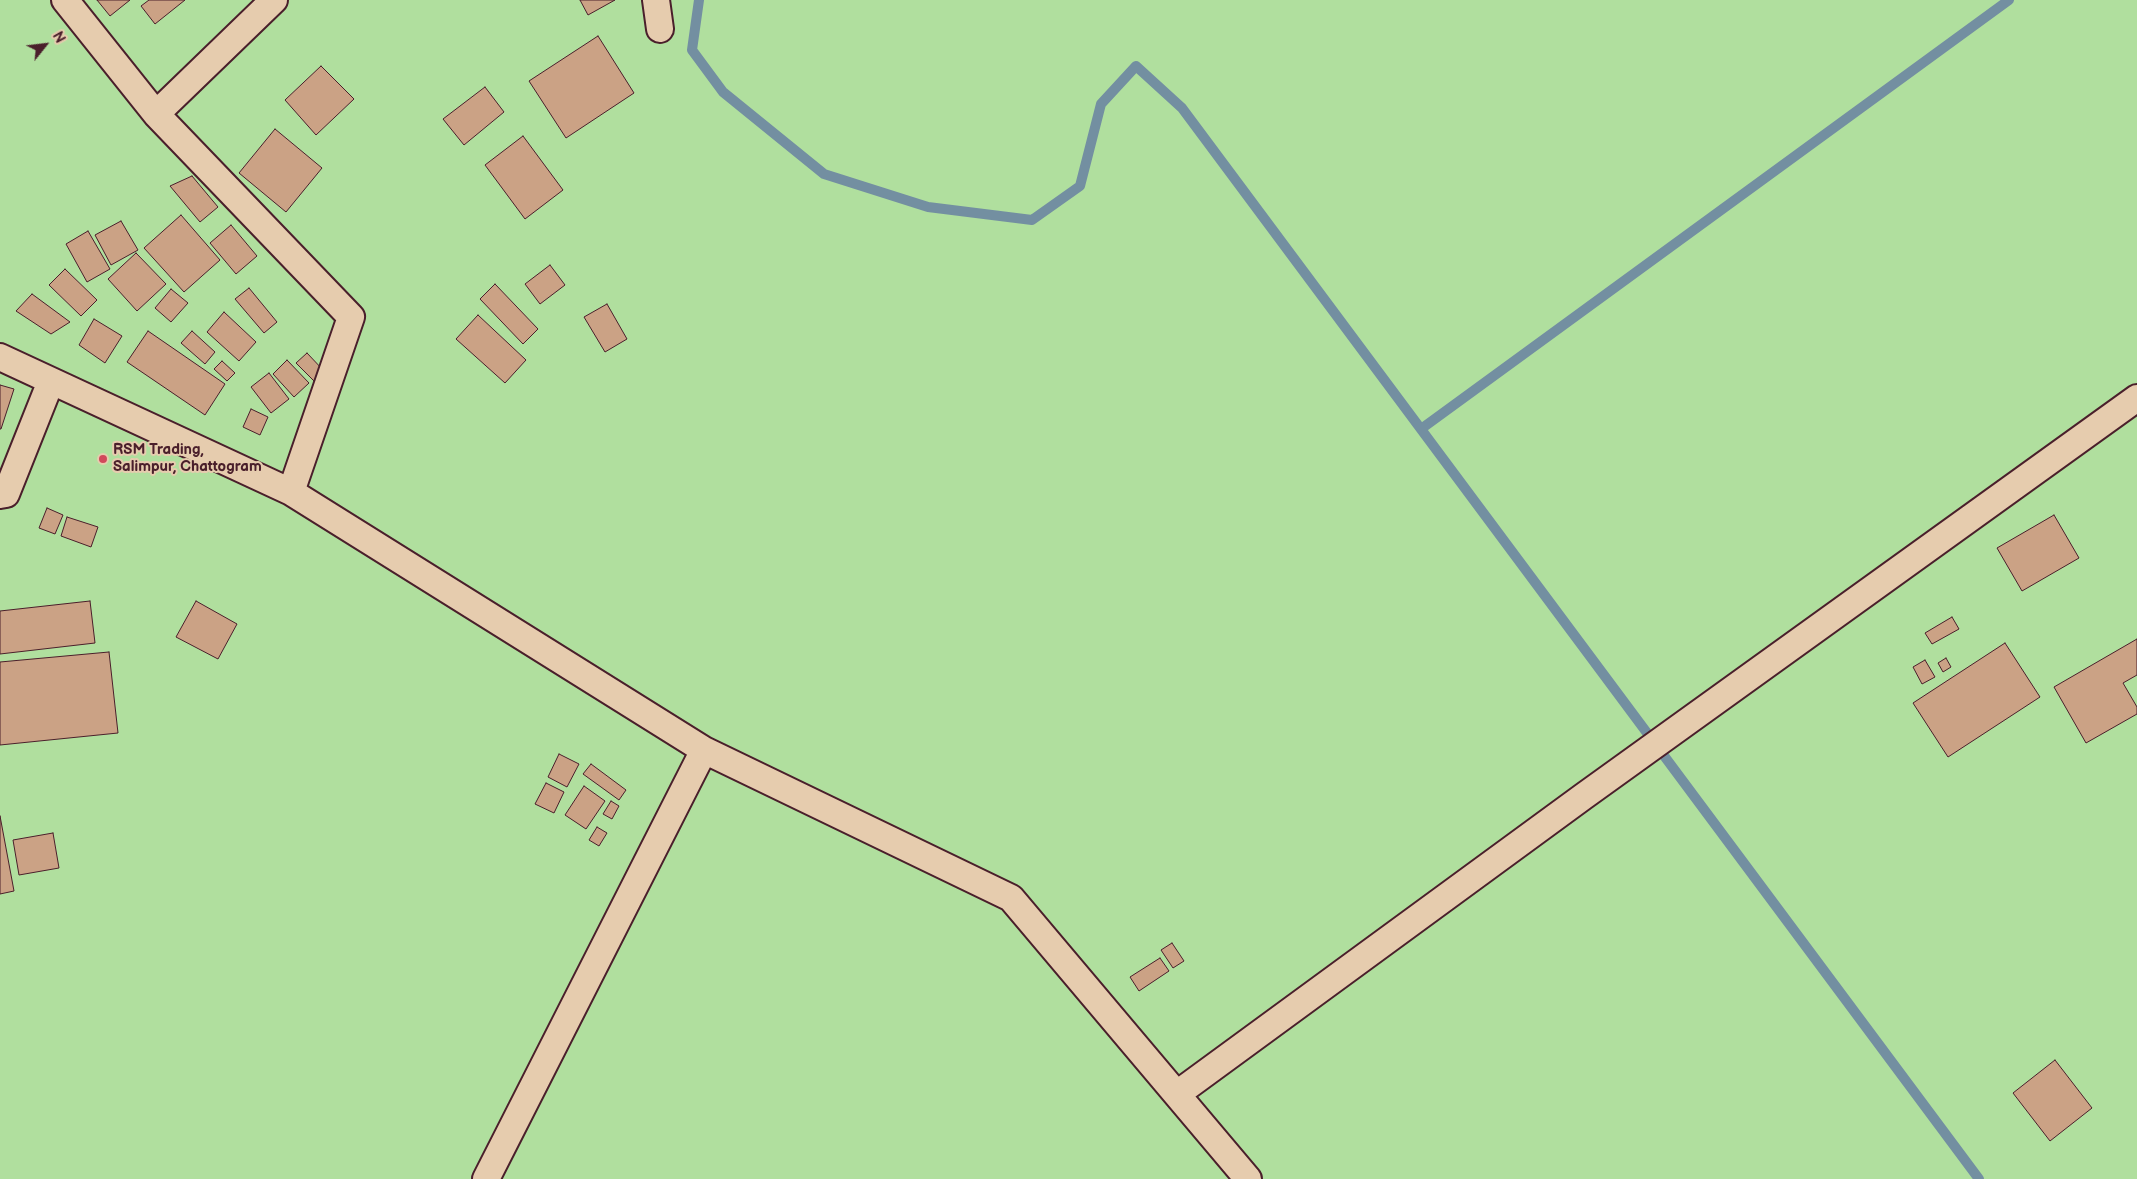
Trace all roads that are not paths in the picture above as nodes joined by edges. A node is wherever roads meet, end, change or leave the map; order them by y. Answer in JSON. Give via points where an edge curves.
{"nodes":[{"id":1,"x":65,"y":0,"type":"edge"},
{"id":2,"x":274,"y":0,"type":"edge"},
{"id":3,"x":656,"y":0,"type":"edge"},
{"id":4,"x":660,"y":30,"type":"dead end"},
{"id":5,"x":156,"y":114,"type":"junction"},
{"id":6,"x":0,"y":357,"type":"edge"},
{"id":7,"x":51,"y":381,"type":"junction"},
{"id":8,"x":2137,"y":398,"type":"edge"},
{"id":9,"x":291,"y":492,"type":"junction"},
{"id":10,"x":0,"y":495,"type":"edge"},
{"id":11,"x":704,"y":750,"type":"junction"},
{"id":12,"x":1177,"y":1094,"type":"junction"},
{"id":13,"x":486,"y":1179,"type":"edge"},
{"id":14,"x":1248,"y":1179,"type":"edge"}],
"edges":[{"from":1,"to":5,"type":"street"},
{"from":2,"to":5,"type":"street"},
{"from":3,"to":4,"type":"street"},
{"from":5,"to":9,"type":"street","via":[[351,317]]},
{"from":6,"to":7,"type":"street"},
{"from":7,"to":9,"type":"street"},
{"from":7,"to":10,"type":"street","via":[[6,494]]},
{"from":8,"to":12,"type":"street"},
{"from":9,"to":11,"type":"street"},
{"from":11,"to":12,"type":"street","via":[[1011,898]]},
{"from":11,"to":13,"type":"street"},
{"from":12,"to":14,"type":"street"}]}
